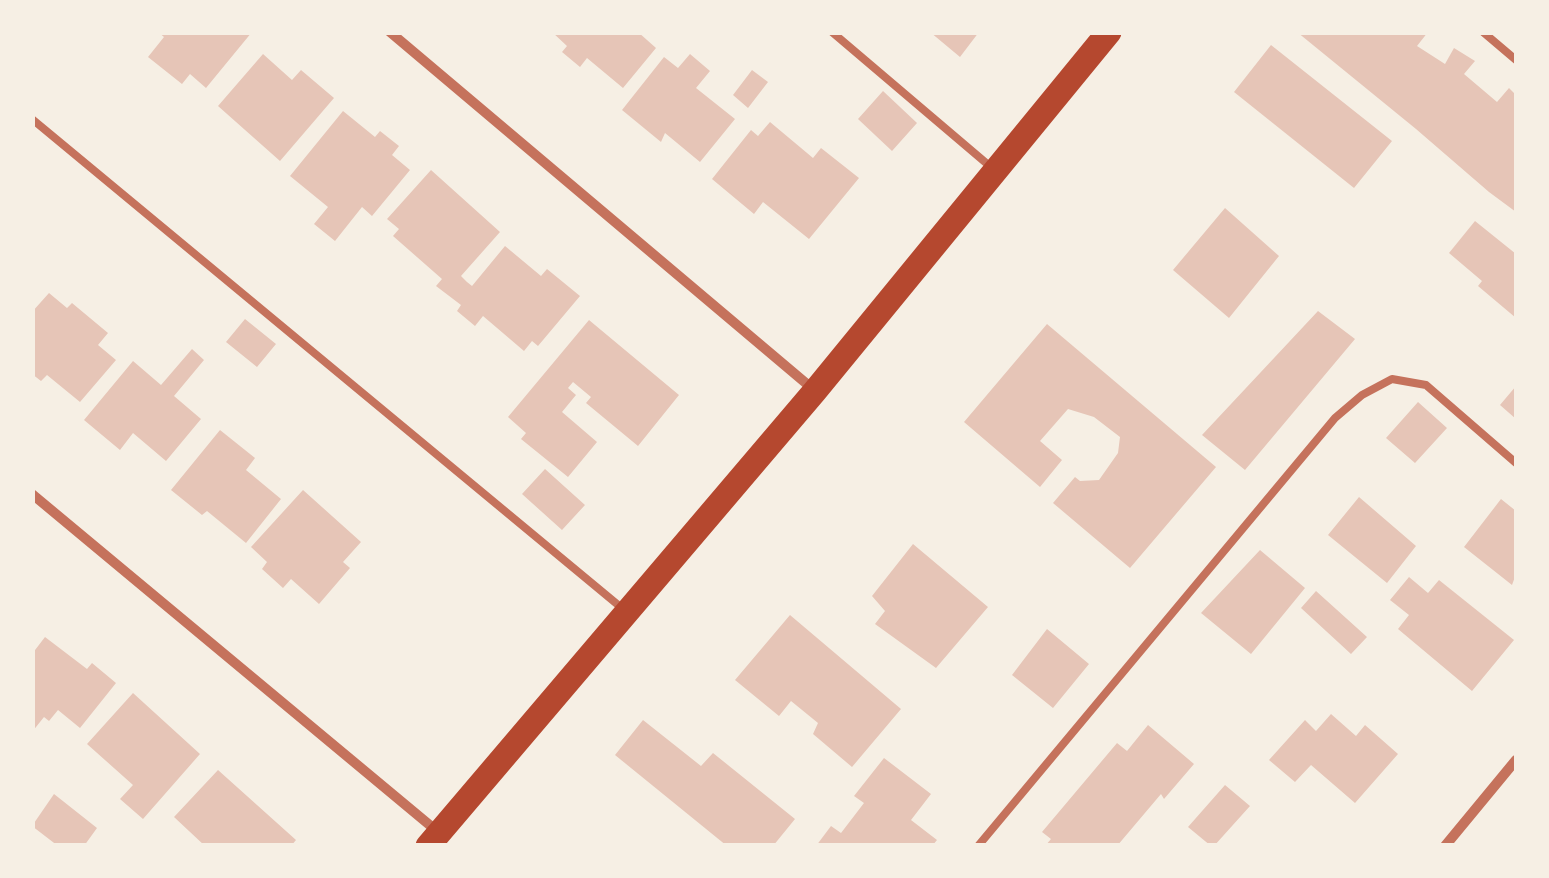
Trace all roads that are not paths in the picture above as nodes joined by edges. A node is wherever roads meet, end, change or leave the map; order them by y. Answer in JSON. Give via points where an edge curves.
{"nodes":[{"id":1,"x":390,"y":32,"type":"edge"},
{"id":2,"x":832,"y":32,"type":"edge"},
{"id":3,"x":1109,"y":32,"type":"edge"},
{"id":4,"x":1483,"y":32,"type":"edge"},
{"id":5,"x":1516,"y":60,"type":"edge"},
{"id":6,"x":32,"y":120,"type":"edge"},
{"id":7,"x":996,"y":170,"type":"junction"},
{"id":8,"x":814,"y":390,"type":"junction"},
{"id":9,"x":1516,"y":463,"type":"edge"},
{"id":10,"x":32,"y":494,"type":"edge"},
{"id":11,"x":626,"y":612,"type":"junction"},
{"id":12,"x":1516,"y":760,"type":"edge"},
{"id":13,"x":433,"y":839,"type":"edge"},
{"id":14,"x":978,"y":846,"type":"edge"},
{"id":15,"x":1445,"y":846,"type":"edge"}],
"edges":[{"from":1,"to":8,"type":"street"},
{"from":2,"to":7,"type":"lane"},
{"from":3,"to":7,"type":"main road"},
{"from":4,"to":5,"type":"lane"},
{"from":6,"to":11,"type":"lane"},
{"from":7,"to":8,"type":"main road"},
{"from":8,"to":11,"type":"main road"},
{"from":9,"to":14,"type":"lane","via":[[1426,386],[1392,378],[1362,395],[1335,418]]},
{"from":10,"to":13,"type":"street"},
{"from":11,"to":13,"type":"main road"},
{"from":12,"to":15,"type":"street"}]}
